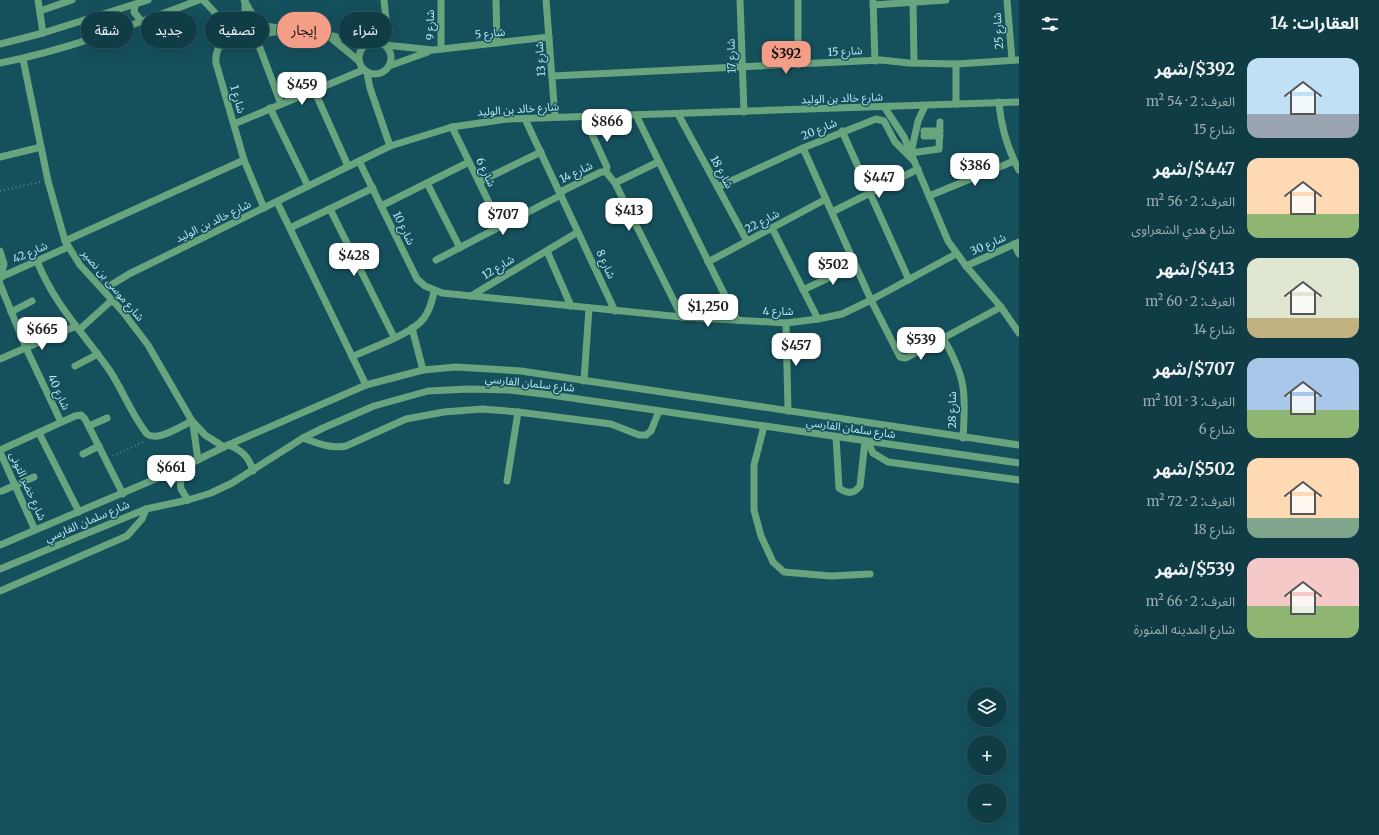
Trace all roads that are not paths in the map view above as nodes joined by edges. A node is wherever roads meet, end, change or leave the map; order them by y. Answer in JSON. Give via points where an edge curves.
{"nodes":[{"id":1,"x":38,"y":0,"type":"edge"},
{"id":2,"x":72,"y":0,"type":"edge"},
{"id":3,"x":120,"y":0,"type":"edge"},
{"id":4,"x":148,"y":0,"type":"edge"},
{"id":5,"x":199,"y":0,"type":"edge"},
{"id":6,"x":203,"y":0,"type":"edge"},
{"id":7,"x":245,"y":0,"type":"edge"},
{"id":8,"x":384,"y":0,"type":"edge"},
{"id":9,"x":441,"y":0,"type":"edge"},
{"id":10,"x":496,"y":0,"type":"edge"},
{"id":11,"x":546,"y":0,"type":"edge"},
{"id":12,"x":740,"y":0,"type":"edge"},
{"id":13,"x":798,"y":0,"type":"edge"},
{"id":14,"x":946,"y":0,"type":"edge"},
{"id":15,"x":1007,"y":0,"type":"edge"},
{"id":16,"x":913,"y":2,"type":"junction"},
{"id":17,"x":873,"y":3,"type":"edge"},
{"id":18,"x":135,"y":5,"type":"junction"},
{"id":19,"x":123,"y":8,"type":"junction"},
{"id":20,"x":40,"y":11,"type":"junction"},
{"id":21,"x":111,"y":12,"type":"edge"},
{"id":22,"x":168,"y":12,"type":"edge"},
{"id":23,"x":214,"y":12,"type":"edge"},
{"id":24,"x":245,"y":12,"type":"edge"},
{"id":25,"x":385,"y":12,"type":"edge"},
{"id":26,"x":81,"y":21,"type":"edge"},
{"id":27,"x":141,"y":21,"type":"edge"},
{"id":28,"x":277,"y":28,"type":"edge"},
{"id":29,"x":43,"y":33,"type":"junction"},
{"id":30,"x":549,"y":37,"type":"junction"},
{"id":31,"x":331,"y":38,"type":"edge"},
{"id":32,"x":81,"y":41,"type":"edge"},
{"id":33,"x":497,"y":43,"type":"junction"},
{"id":34,"x":0,"y":44,"type":"edge"},
{"id":35,"x":392,"y":46,"type":"edge"},
{"id":36,"x":219,"y":48,"type":"edge"},
{"id":37,"x":259,"y":48,"type":"edge"},
{"id":38,"x":363,"y":48,"type":"edge"},
{"id":39,"x":385,"y":48,"type":"edge"},
{"id":40,"x":441,"y":49,"type":"junction"},
{"id":41,"x":433,"y":50,"type":"junction"},
{"id":42,"x":23,"y":59,"type":"junction"},
{"id":43,"x":1015,"y":60,"type":"edge"},
{"id":44,"x":359,"y":61,"type":"junction"},
{"id":45,"x":875,"y":61,"type":"junction"},
{"id":46,"x":0,"y":63,"type":"edge"},
{"id":47,"x":914,"y":63,"type":"junction"},
{"id":48,"x":956,"y":64,"type":"junction"},
{"id":49,"x":798,"y":65,"type":"junction"},
{"id":50,"x":389,"y":66,"type":"junction"},
{"id":51,"x":742,"y":67,"type":"junction"},
{"id":52,"x":365,"y":71,"type":"junction"},
{"id":53,"x":552,"y":76,"type":"junction"},
{"id":54,"x":314,"y":90,"type":"junction"},
{"id":55,"x":1000,"y":102,"type":"junction"},
{"id":56,"x":1019,"y":102,"type":"edge"},
{"id":57,"x":281,"y":104,"type":"junction"},
{"id":58,"x":956,"y":104,"type":"junction"},
{"id":59,"x":925,"y":106,"type":"junction"},
{"id":60,"x":270,"y":108,"type":"junction"},
{"id":61,"x":885,"y":108,"type":"junction"},
{"id":62,"x":744,"y":112,"type":"junction"},
{"id":63,"x":678,"y":114,"type":"junction"},
{"id":64,"x":636,"y":115,"type":"junction"},
{"id":65,"x":555,"y":117,"type":"junction"},
{"id":66,"x":584,"y":117,"type":"junction"},
{"id":67,"x":525,"y":119,"type":"junction"},
{"id":68,"x":940,"y":122,"type":"dead end"},
{"id":69,"x":234,"y":124,"type":"junction"},
{"id":70,"x":452,"y":127,"type":"junction"},
{"id":71,"x":842,"y":131,"type":"junction"},
{"id":72,"x":924,"y":134,"type":"dead end"},
{"id":73,"x":940,"y":134,"type":"junction"},
{"id":74,"x":390,"y":146,"type":"junction"},
{"id":75,"x":42,"y":147,"type":"junction"},
{"id":76,"x":803,"y":148,"type":"junction"},
{"id":77,"x":541,"y":152,"type":"junction"},
{"id":78,"x":911,"y":153,"type":"junction"},
{"id":79,"x":0,"y":157,"type":"edge"},
{"id":80,"x":244,"y":160,"type":"junction"},
{"id":81,"x":359,"y":161,"type":"junction"},
{"id":82,"x":915,"y":161,"type":"junction"},
{"id":83,"x":1014,"y":161,"type":"junction"},
{"id":84,"x":469,"y":162,"type":"junction"},
{"id":85,"x":658,"y":162,"type":"junction"},
{"id":86,"x":348,"y":166,"type":"junction"},
{"id":87,"x":918,"y":169,"type":"junction"},
{"id":88,"x":1019,"y":170,"type":"edge"},
{"id":89,"x":606,"y":172,"type":"junction"},
{"id":90,"x":479,"y":182,"type":"junction"},
{"id":91,"x":427,"y":183,"type":"junction"},
{"id":92,"x":615,"y":183,"type":"junction"},
{"id":93,"x":308,"y":186,"type":"junction"},
{"id":94,"x":718,"y":187,"type":"junction"},
{"id":95,"x":372,"y":188,"type":"junction"},
{"id":96,"x":560,"y":194,"type":"junction"},
{"id":97,"x":870,"y":194,"type":"junction"},
{"id":98,"x":929,"y":196,"type":"junction"},
{"id":99,"x":826,"y":199,"type":"junction"},
{"id":100,"x":277,"y":202,"type":"junction"},
{"id":101,"x":381,"y":206,"type":"junction"},
{"id":102,"x":264,"y":208,"type":"junction"},
{"id":103,"x":330,"y":209,"type":"junction"},
{"id":104,"x":832,"y":212,"type":"junction"},
{"id":105,"x":501,"y":227,"type":"junction"},
{"id":106,"x":290,"y":228,"type":"junction"},
{"id":107,"x":772,"y":228,"type":"junction"},
{"id":108,"x":578,"y":232,"type":"junction"},
{"id":109,"x":747,"y":241,"type":"junction"},
{"id":110,"x":1016,"y":243,"type":"edge"},
{"id":111,"x":67,"y":244,"type":"junction"},
{"id":112,"x":460,"y":248,"type":"junction"},
{"id":113,"x":0,"y":251,"type":"edge"},
{"id":114,"x":547,"y":251,"type":"junction"},
{"id":115,"x":956,"y":254,"type":"junction"},
{"id":116,"x":1019,"y":254,"type":"edge"},
{"id":117,"x":436,"y":260,"type":"dead end"},
{"id":118,"x":37,"y":261,"type":"junction"},
{"id":119,"x":708,"y":262,"type":"junction"},
{"id":120,"x":855,"y":265,"type":"junction"},
{"id":121,"x":966,"y":266,"type":"junction"},
{"id":122,"x":909,"y":280,"type":"junction"},
{"id":123,"x":0,"y":281,"type":"edge"},
{"id":124,"x":103,"y":290,"type":"junction"},
{"id":125,"x":803,"y":290,"type":"junction"},
{"id":126,"x":434,"y":292,"type":"junction"},
{"id":127,"x":1,"y":294,"type":"edge"},
{"id":128,"x":470,"y":296,"type":"junction"},
{"id":129,"x":112,"y":300,"type":"junction"},
{"id":130,"x":871,"y":300,"type":"junction"},
{"id":131,"x":32,"y":301,"type":"dead end"},
{"id":132,"x":571,"y":306,"type":"junction"},
{"id":133,"x":1001,"y":307,"type":"junction"},
{"id":134,"x":589,"y":308,"type":"junction"},
{"id":135,"x":615,"y":311,"type":"junction"},
{"id":136,"x":11,"y":312,"type":"junction"},
{"id":137,"x":682,"y":317,"type":"junction"},
{"id":138,"x":737,"y":320,"type":"junction"},
{"id":139,"x":818,"y":320,"type":"junction"},
{"id":140,"x":786,"y":323,"type":"junction"},
{"id":141,"x":77,"y":328,"type":"junction"},
{"id":142,"x":412,"y":328,"type":"junction"},
{"id":143,"x":1018,"y":329,"type":"edge"},
{"id":144,"x":394,"y":337,"type":"junction"},
{"id":145,"x":943,"y":338,"type":"junction"},
{"id":146,"x":26,"y":348,"type":"junction"},
{"id":147,"x":98,"y":354,"type":"junction"},
{"id":148,"x":352,"y":356,"type":"junction"},
{"id":149,"x":0,"y":359,"type":"edge"},
{"id":150,"x":76,"y":366,"type":"dead end"},
{"id":151,"x":423,"y":370,"type":"junction"},
{"id":152,"x":584,"y":381,"type":"junction"},
{"id":153,"x":366,"y":385,"type":"junction"},
{"id":154,"x":659,"y":411,"type":"junction"},
{"id":155,"x":788,"y":411,"type":"junction"},
{"id":156,"x":518,"y":412,"type":"junction"},
{"id":157,"x":107,"y":418,"type":"dead end"},
{"id":158,"x":192,"y":421,"type":"junction"},
{"id":159,"x":61,"y":422,"type":"junction"},
{"id":160,"x":89,"y":426,"type":"junction"},
{"id":161,"x":764,"y":426,"type":"junction"},
{"id":162,"x":39,"y":432,"type":"junction"},
{"id":163,"x":836,"y":437,"type":"junction"},
{"id":164,"x":303,"y":438,"type":"junction"},
{"id":165,"x":963,"y":438,"type":"junction"},
{"id":166,"x":866,"y":442,"type":"junction"},
{"id":167,"x":1019,"y":445,"type":"edge"},
{"id":168,"x":99,"y":446,"type":"junction"},
{"id":169,"x":226,"y":446,"type":"junction"},
{"id":170,"x":0,"y":451,"type":"edge"},
{"id":171,"x":83,"y":454,"type":"dead end"},
{"id":172,"x":198,"y":460,"type":"junction"},
{"id":173,"x":1019,"y":463,"type":"edge"},
{"id":174,"x":179,"y":469,"type":"junction"},
{"id":175,"x":253,"y":471,"type":"junction"},
{"id":176,"x":34,"y":476,"type":"dead end"},
{"id":177,"x":1019,"y":480,"type":"edge"},
{"id":178,"x":507,"y":481,"type":"dead end"},
{"id":179,"x":15,"y":485,"type":"junction"},
{"id":180,"x":2,"y":491,"type":"dead end"},
{"id":181,"x":122,"y":494,"type":"junction"},
{"id":182,"x":188,"y":500,"type":"junction"},
{"id":183,"x":146,"y":509,"type":"junction"},
{"id":184,"x":79,"y":512,"type":"junction"},
{"id":185,"x":35,"y":530,"type":"junction"},
{"id":186,"x":0,"y":545,"type":"edge"},
{"id":187,"x":0,"y":569,"type":"edge"},
{"id":188,"x":870,"y":574,"type":"dead end"},
{"id":189,"x":0,"y":591,"type":"edge"}],
"edges":[{"from":1,"to":20,"type":"street"},
{"from":2,"to":20,"type":"street"},
{"from":3,"to":19,"type":"street"},
{"from":4,"to":18,"type":"street"},
{"from":5,"to":22,"type":"street"},
{"from":6,"to":23,"type":"street"},
{"from":7,"to":24,"type":"street"},
{"from":7,"to":28,"type":"street","via":[[259,23]]},
{"from":8,"to":25,"type":"street"},
{"from":9,"to":40,"type":"street","name":"شارع 9"},
{"from":10,"to":33,"type":"street"},
{"from":11,"to":30,"type":"street","name":"شارع 13"},
{"from":12,"to":51,"type":"street","name":"شارع 17"},
{"from":13,"to":49,"type":"street"},
{"from":14,"to":16,"type":"street"},
{"from":15,"to":43,"type":"street","name":"شارع 25"},
{"from":16,"to":17,"type":"street"},
{"from":16,"to":47,"type":"street"},
{"from":17,"to":45,"type":"street"},
{"from":18,"to":19,"type":"street"},
{"from":18,"to":27,"type":"street","via":[[136,16]]},
{"from":19,"to":21,"type":"street"},
{"from":20,"to":29,"type":"street"},
{"from":26,"to":29,"type":"street"},
{"from":29,"to":34,"type":"street"},
{"from":30,"to":33,"type":"street","name":"شارع 5"},
{"from":30,"to":53,"type":"street","name":"شارع 13"},
{"from":31,"to":44,"type":"street"},
{"from":32,"to":42,"type":"street"},
{"from":33,"to":40,"type":"street","name":"شارع 5"},
{"from":35,"to":41,"type":"street","name":"شارع 5"},
{"from":36,"to":69,"type":"street","name":"شارع 1","via":[[216,63]]},
{"from":37,"to":57,"type":"street"},
{"from":38,"to":44,"type":"street","via":[[360,51]]},
{"from":39,"to":50,"type":"street","via":[[391,57]]},
{"from":40,"to":41,"type":"street","name":"شارع 5"},
{"from":41,"to":50,"type":"street","name":"شارع 5"},
{"from":42,"to":46,"type":"street"},
{"from":42,"to":75,"type":"street","name":"شارع موسى بن نصير"},
{"from":43,"to":48,"type":"street","name":"شارع 15"},
{"from":44,"to":52,"type":"street"},
{"from":45,"to":47,"type":"street","name":"شارع 15"},
{"from":45,"to":49,"type":"street","name":"شارع 15"},
{"from":47,"to":48,"type":"street","name":"شارع 15"},
{"from":48,"to":58,"type":"street"},
{"from":49,"to":51,"type":"street","name":"شارع 15"},
{"from":50,"to":52,"type":"street","via":[[378,74]]},
{"from":51,"to":53,"type":"street","name":"شارع 15"},
{"from":51,"to":62,"type":"street","name":"شارع 17"},
{"from":52,"to":54,"type":"street"},
{"from":52,"to":74,"type":"street"},
{"from":53,"to":65,"type":"street","name":"شارع 13"},
{"from":54,"to":57,"type":"street"},
{"from":54,"to":86,"type":"street"},
{"from":55,"to":56,"type":"street","name":"شارع خالد بن الوليد"},
{"from":55,"to":58,"type":"street","name":"شارع خالد بن الوليد"},
{"from":55,"to":83,"type":"street","via":[[1000,123]]},
{"from":57,"to":60,"type":"street"},
{"from":58,"to":59,"type":"street","name":"شارع خالد بن الوليد"},
{"from":59,"to":61,"type":"street","name":"شارع خالد بن الوليد"},
{"from":59,"to":78,"type":"street","via":[[918,121]]},
{"from":60,"to":69,"type":"street"},
{"from":60,"to":93,"type":"street"},
{"from":61,"to":62,"type":"street","name":"شارع خالد بن الوليد"},
{"from":61,"to":78,"type":"street","via":[[899,127]]},
{"from":62,"to":63,"type":"street","name":"شارع خالد بن الوليد"},
{"from":63,"to":64,"type":"street","name":"شارع خالد بن الوليد"},
{"from":63,"to":94,"type":"street","name":"شارع 18"},
{"from":64,"to":66,"type":"street","name":"شارع خالد بن الوليد"},
{"from":64,"to":85,"type":"street"},
{"from":65,"to":66,"type":"street","name":"شارع خالد بن الوليد"},
{"from":65,"to":67,"type":"street","name":"شارع خالد بن الوليد"},
{"from":66,"to":89,"type":"street","via":[[608,167]]},
{"from":67,"to":70,"type":"street","name":"شارع خالد بن الوليد"},
{"from":67,"to":77,"type":"street","name":"شارع 8"},
{"from":68,"to":73,"type":"street"},
{"from":69,"to":80,"type":"street","name":"شارع 1"},
{"from":70,"to":74,"type":"street","name":"شارع خالد بن الوليد"},
{"from":70,"to":84,"type":"street","name":"شارع 6"},
{"from":71,"to":76,"type":"street","name":"شارع 20"},
{"from":71,"to":82,"type":"street","name":"شارع 20","via":[[882,119],[895,142]]},
{"from":71,"to":97,"type":"street"},
{"from":72,"to":73,"type":"street"},
{"from":73,"to":78,"type":"street","via":[[939,150]]},
{"from":74,"to":81,"type":"street","name":"شارع خالد بن الوليد"},
{"from":75,"to":79,"type":"street"},
{"from":75,"to":111,"type":"street","name":"شارع موسى بن نصير","via":[[48,181]]},
{"from":76,"to":94,"type":"street","name":"شارع 20"},
{"from":76,"to":99,"type":"street"},
{"from":77,"to":90,"type":"street"},
{"from":77,"to":96,"type":"street","name":"شارع 8"},
{"from":78,"to":82,"type":"street"},
{"from":80,"to":102,"type":"street","name":"شارع 1"},
{"from":80,"to":111,"type":"street","name":"شارع 42"},
{"from":81,"to":86,"type":"street","name":"شارع خالد بن الوليد"},
{"from":81,"to":95,"type":"street","name":"شارع 10"},
{"from":82,"to":87,"type":"street"},
{"from":83,"to":88,"type":"street"},
{"from":83,"to":98,"type":"street"},
{"from":84,"to":90,"type":"street","name":"شارع 6"},
{"from":84,"to":91,"type":"street"},
{"from":85,"to":92,"type":"street"},
{"from":85,"to":119,"type":"street"},
{"from":86,"to":93,"type":"street","name":"شارع خالد بن الوليد"},
{"from":87,"to":97,"type":"street"},
{"from":87,"to":98,"type":"street"},
{"from":89,"to":92,"type":"street","name":"شارع 14"},
{"from":89,"to":96,"type":"street","name":"شارع 14","via":[[601,172]]},
{"from":90,"to":105,"type":"street","name":"شارع 6"},
{"from":91,"to":101,"type":"street"},
{"from":91,"to":112,"type":"street"},
{"from":92,"to":137,"type":"street","name":"شارع 14"},
{"from":93,"to":100,"type":"street","name":"شارع خالد بن الوليد"},
{"from":94,"to":109,"type":"street","name":"شارع 18"},
{"from":95,"to":101,"type":"street","name":"شارع 10"},
{"from":95,"to":103,"type":"street"},
{"from":96,"to":105,"type":"street","name":"شارع 14"},
{"from":96,"to":108,"type":"street","name":"شارع 8"},
{"from":97,"to":104,"type":"street"},
{"from":97,"to":122,"type":"street"},
{"from":98,"to":115,"type":"street"},
{"from":99,"to":104,"type":"street"},
{"from":99,"to":107,"type":"street","name":"شارع 22"},
{"from":100,"to":102,"type":"street","name":"شارع خالد بن الوليد"},
{"from":100,"to":106,"type":"street"},
{"from":101,"to":126,"type":"street","name":"شارع 10","via":[[417,279]]},
{"from":102,"to":124,"type":"street","name":"شارع خالد بن الوليد","via":[[129,274]]},
{"from":103,"to":106,"type":"street"},
{"from":103,"to":144,"type":"street"},
{"from":104,"to":120,"type":"street"},
{"from":105,"to":112,"type":"street","name":"شارع 14"},
{"from":106,"to":148,"type":"street"},
{"from":107,"to":109,"type":"street","name":"شارع 22"},
{"from":107,"to":125,"type":"street"},
{"from":108,"to":114,"type":"street","name":"شارع 12"},
{"from":108,"to":135,"type":"street","name":"شارع 8"},
{"from":109,"to":119,"type":"street","name":"شارع 22"},
{"from":110,"to":116,"type":"street"},
{"from":110,"to":121,"type":"street","name":"شارع 30"},
{"from":111,"to":118,"type":"street","name":"شارع 42"},
{"from":111,"to":124,"type":"street","name":"شارع موسى بن نصير","via":[[80,265]]},
{"from":112,"to":117,"type":"street","name":"شارع 14"},
{"from":113,"to":123,"type":"street","name":"شارع 40","via":[[4,264]]},
{"from":114,"to":128,"type":"street","name":"شارع 12"},
{"from":114,"to":132,"type":"street"},
{"from":115,"to":121,"type":"street"},
{"from":115,"to":122,"type":"street","name":"شارع 4"},
{"from":118,"to":123,"type":"street","name":"شارع 42"},
{"from":118,"to":141,"type":"street","via":[[51,292]]},
{"from":119,"to":138,"type":"street"},
{"from":120,"to":125,"type":"street"},
{"from":120,"to":130,"type":"street"},
{"from":121,"to":133,"type":"street"},
{"from":122,"to":130,"type":"street","name":"شارع 4"},
{"from":123,"to":127,"type":"street","name":"شارع 40"},
{"from":124,"to":129,"type":"street","name":"شارع موسى بن نصير"},
{"from":125,"to":139,"type":"street"},
{"from":126,"to":128,"type":"street","name":"شارع 4"},
{"from":126,"to":142,"type":"street","via":[[431,306],[423,319]]},
{"from":127,"to":136,"type":"street","name":"شارع 40"},
{"from":128,"to":132,"type":"street","name":"شارع 4"},
{"from":129,"to":141,"type":"street"},
{"from":129,"to":158,"type":"street","name":"شارع موسى بن نصير","via":[[148,345]]},
{"from":130,"to":139,"type":"street","name":"شارع 4","via":[[842,314]]},
{"from":130,"to":145,"type":"street","via":[[898,354],[903,358]]},
{"from":131,"to":136,"type":"street"},
{"from":132,"to":134,"type":"street","name":"شارع 4"},
{"from":133,"to":143,"type":"street"},
{"from":133,"to":145,"type":"street"},
{"from":134,"to":135,"type":"street","name":"شارع 4"},
{"from":134,"to":152,"type":"street"},
{"from":135,"to":137,"type":"street","name":"شارع 4"},
{"from":136,"to":146,"type":"street","name":"شارع 40"},
{"from":137,"to":138,"type":"street","name":"شارع 4"},
{"from":138,"to":140,"type":"street","name":"شارع 4"},
{"from":139,"to":140,"type":"street","name":"شارع 4"},
{"from":140,"to":155,"type":"street"},
{"from":141,"to":146,"type":"street"},
{"from":141,"to":147,"type":"street"},
{"from":142,"to":144,"type":"street"},
{"from":142,"to":151,"type":"street"},
{"from":144,"to":148,"type":"street"},
{"from":145,"to":165,"type":"street","name":"شارع 28","via":[[962,377],[966,399]]},
{"from":146,"to":149,"type":"street"},
{"from":146,"to":159,"type":"street","name":"شارع 40"},
{"from":147,"to":150,"type":"street"},
{"from":147,"to":158,"type":"street","via":[[150,437]]},
{"from":148,"to":153,"type":"street"},
{"from":151,"to":152,"type":"street","name":"شارع سلمان الفارسي","via":[[488,368]]},
{"from":151,"to":153,"type":"street","name":"شارع سلمان الفارسي"},
{"from":152,"to":155,"type":"street","name":"شارع سلمان الفارسي"},
{"from":153,"to":169,"type":"street","name":"شارع سلمان الفارسي"},
{"from":154,"to":156,"type":"street","via":[[651,431],[646,435],[639,435],[611,424]]},
{"from":154,"to":161,"type":"street","name":"شارع سلمان الفارسي"},
{"from":154,"to":164,"type":"street","name":"شارع سلمان الفارسي","via":[[510,390],[428,392],[374,406]]},
{"from":155,"to":165,"type":"street","name":"شارع سلمان الفارسي"},
{"from":156,"to":164,"type":"street","via":[[482,409],[406,419],[339,448],[324,446]]},
{"from":156,"to":178,"type":"street"},
{"from":157,"to":160,"type":"street"},
{"from":158,"to":169,"type":"street","name":"شارع موسى بن نصير","via":[[205,435]]},
{"from":158,"to":172,"type":"street","name":"شارع موسى بن نصير"},
{"from":159,"to":160,"type":"street","via":[[81,415]]},
{"from":159,"to":162,"type":"street"},
{"from":160,"to":168,"type":"street"},
{"from":161,"to":163,"type":"street","name":"شارع سلمان الفارسي"},
{"from":161,"to":188,"type":"street","via":[[754,465],[754,510],[761,536],[773,562],[784,572],[831,576]]},
{"from":162,"to":170,"type":"street"},
{"from":162,"to":184,"type":"street"},
{"from":163,"to":166,"type":"street","name":"شارع سلمان الفارسي"},
{"from":163,"to":166,"type":"street","via":[[839,488],[844,492],[856,491],[860,486]]},
{"from":164,"to":175,"type":"street","name":"شارع سلمان الفارسي"},
{"from":165,"to":167,"type":"street","name":"شارع سلمان الفارسي"},
{"from":166,"to":173,"type":"street","name":"شارع سلمان الفارسي"},
{"from":166,"to":177,"type":"street","via":[[873,453],[888,462]]},
{"from":168,"to":171,"type":"street"},
{"from":168,"to":181,"type":"street"},
{"from":169,"to":172,"type":"street","name":"شارع سلمان الفارسي"},
{"from":169,"to":175,"type":"street","name":"شارع موسى بن نصير","via":[[236,448],[247,457]]},
{"from":170,"to":179,"type":"street","name":"شارع خضر التونى"},
{"from":172,"to":174,"type":"street","name":"شارع سلمان الفارسي"},
{"from":174,"to":181,"type":"street","name":"شارع سلمان الفارسي"},
{"from":174,"to":182,"type":"street","via":[[179,482]]},
{"from":175,"to":182,"type":"street","name":"شارع سلمان الفارسي","via":[[218,490]]},
{"from":176,"to":179,"type":"street"},
{"from":179,"to":180,"type":"street"},
{"from":179,"to":185,"type":"street","name":"شارع خضر التونى"},
{"from":181,"to":184,"type":"street","name":"شارع سلمان الفارسي"},
{"from":182,"to":183,"type":"street","name":"شارع سلمان الفارسي"},
{"from":183,"to":187,"type":"street","name":"شارع سلمان الفارسي"},
{"from":183,"to":189,"type":"street","via":[[142,519],[127,536]]},
{"from":184,"to":185,"type":"street","name":"شارع سلمان الفارسي"},
{"from":185,"to":186,"type":"street","name":"شارع سلمان الفارسي"}]}
